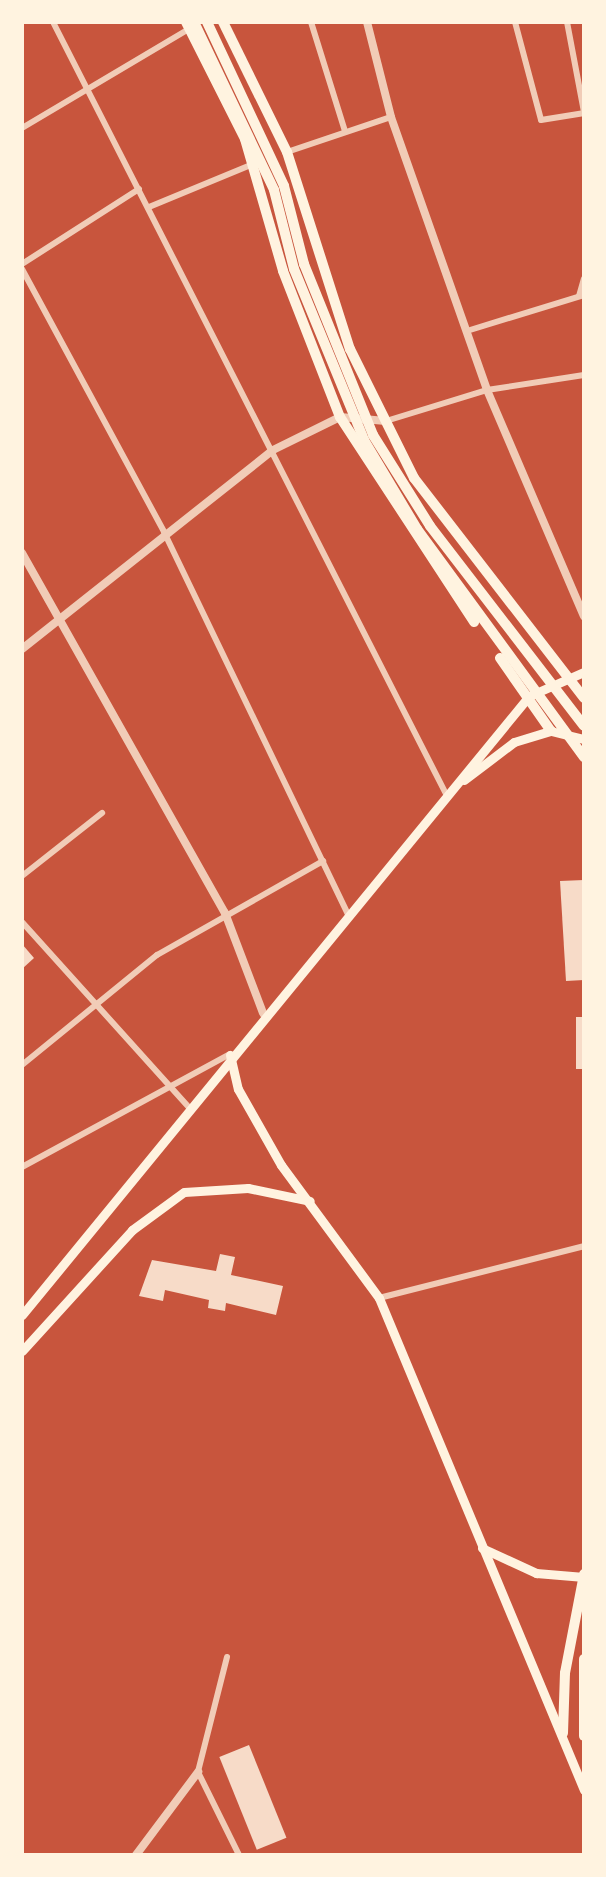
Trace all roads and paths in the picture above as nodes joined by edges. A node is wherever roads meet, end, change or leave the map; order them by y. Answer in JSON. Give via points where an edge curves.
{"nodes":[{"id":1,"x":53,"y":22,"type":"edge"},
{"id":2,"x":207,"y":22,"type":"edge"},
{"id":3,"x":223,"y":22,"type":"edge"},
{"id":4,"x":311,"y":22,"type":"edge"},
{"id":5,"x":367,"y":22,"type":"edge"},
{"id":6,"x":515,"y":22,"type":"edge"},
{"id":7,"x":567,"y":22,"type":"edge"},
{"id":8,"x":190,"y":24,"type":"edge"},
{"id":9,"x":87,"y":90,"type":"junction"},
{"id":10,"x":584,"y":112,"type":"edge"},
{"id":11,"x":391,"y":117,"type":"junction"},
{"id":12,"x":22,"y":128,"type":"edge"},
{"id":13,"x":345,"y":131,"type":"junction"},
{"id":14,"x":287,"y":152,"type":"junction"},
{"id":15,"x":251,"y":165,"type":"junction"},
{"id":16,"x":139,"y":189,"type":"junction"},
{"id":17,"x":149,"y":207,"type":"junction"},
{"id":18,"x":22,"y":266,"type":"edge"},
{"id":19,"x":584,"y":279,"type":"edge"},
{"id":20,"x":581,"y":295,"type":"edge"},
{"id":21,"x":470,"y":330,"type":"junction"},
{"id":22,"x":584,"y":375,"type":"edge"},
{"id":23,"x":487,"y":390,"type":"junction"},
{"id":24,"x":340,"y":417,"type":"junction"},
{"id":25,"x":386,"y":421,"type":"junction"},
{"id":26,"x":273,"y":450,"type":"junction"},
{"id":27,"x":164,"y":532,"type":"junction"},
{"id":28,"x":22,"y":553,"type":"edge"},
{"id":29,"x":58,"y":614,"type":"junction"},
{"id":30,"x":584,"y":616,"type":"edge"},
{"id":31,"x":22,"y":649,"type":"edge"},
{"id":32,"x":584,"y":672,"type":"edge"},
{"id":33,"x":567,"y":678,"type":"junction"},
{"id":34,"x":529,"y":696,"type":"junction"},
{"id":35,"x":584,"y":698,"type":"edge"},
{"id":36,"x":584,"y":726,"type":"edge"},
{"id":37,"x":551,"y":731,"type":"junction"},
{"id":38,"x":584,"y":739,"type":"edge"},
{"id":39,"x":584,"y":757,"type":"edge"},
{"id":40,"x":446,"y":794,"type":"junction"},
{"id":41,"x":102,"y":813,"type":"dead end"},
{"id":42,"x":323,"y":861,"type":"junction"},
{"id":43,"x":22,"y":876,"type":"edge"},
{"id":44,"x":225,"y":913,"type":"junction"},
{"id":45,"x":350,"y":920,"type":"junction"},
{"id":46,"x":22,"y":922,"type":"edge"},
{"id":47,"x":99,"y":1007,"type":"junction"},
{"id":48,"x":263,"y":1013,"type":"junction"},
{"id":49,"x":230,"y":1054,"type":"junction"},
{"id":50,"x":22,"y":1065,"type":"edge"},
{"id":51,"x":169,"y":1082,"type":"junction"},
{"id":52,"x":191,"y":1110,"type":"junction"},
{"id":53,"x":22,"y":1167,"type":"edge"},
{"id":54,"x":310,"y":1201,"type":"junction"},
{"id":55,"x":584,"y":1246,"type":"edge"},
{"id":56,"x":379,"y":1298,"type":"junction"},
{"id":57,"x":22,"y":1315,"type":"edge"},
{"id":58,"x":22,"y":1351,"type":"edge"},
{"id":59,"x":481,"y":1547,"type":"junction"},
{"id":60,"x":584,"y":1576,"type":"edge"},
{"id":61,"x":227,"y":1657,"type":"dead end"},
{"id":62,"x":584,"y":1659,"type":"edge"},
{"id":63,"x":563,"y":1733,"type":"junction"},
{"id":64,"x":584,"y":1736,"type":"edge"},
{"id":65,"x":198,"y":1772,"type":"junction"},
{"id":66,"x":584,"y":1790,"type":"edge"},
{"id":67,"x":136,"y":1855,"type":"edge"},
{"id":68,"x":239,"y":1855,"type":"edge"}],
"edges":[{"from":1,"to":9,"type":"street"},
{"from":2,"to":36,"type":"main road","via":[[284,186],[304,264],[373,435],[430,526]]},
{"from":3,"to":14,"type":"main road"},
{"from":4,"to":13,"type":"street"},
{"from":5,"to":11,"type":"street"},
{"from":6,"to":10,"type":"street","via":[[541,120]]},
{"from":7,"to":10,"type":"street"},
{"from":8,"to":9,"type":"street"},
{"from":8,"to":15,"type":"main road"},
{"from":8,"to":39,"type":"main road","via":[[274,190],[294,269],[364,440],[417,529]]},
{"from":9,"to":12,"type":"street"},
{"from":9,"to":16,"type":"street"},
{"from":11,"to":13,"type":"street"},
{"from":11,"to":21,"type":"street"},
{"from":13,"to":14,"type":"street"},
{"from":14,"to":25,"type":"main road","via":[[350,349]]},
{"from":15,"to":17,"type":"street"},
{"from":15,"to":24,"type":"main road"},
{"from":16,"to":17,"type":"street"},
{"from":16,"to":18,"type":"street"},
{"from":17,"to":26,"type":"street"},
{"from":18,"to":27,"type":"street"},
{"from":19,"to":20,"type":"street"},
{"from":20,"to":21,"type":"street"},
{"from":21,"to":23,"type":"street"},
{"from":22,"to":23,"type":"street"},
{"from":23,"to":25,"type":"street"},
{"from":23,"to":30,"type":"street"},
{"from":24,"to":25,"type":"street"},
{"from":24,"to":26,"type":"street"},
{"from":24,"to":34,"type":"main road","via":[[419,545]]},
{"from":25,"to":33,"type":"main road","via":[[442,518]]},
{"from":26,"to":27,"type":"street"},
{"from":26,"to":40,"type":"street"},
{"from":27,"to":29,"type":"street"},
{"from":27,"to":42,"type":"street"},
{"from":28,"to":29,"type":"street"},
{"from":29,"to":31,"type":"street"},
{"from":29,"to":44,"type":"street"},
{"from":32,"to":33,"type":"main road"},
{"from":33,"to":34,"type":"main road"},
{"from":33,"to":35,"type":"main road"},
{"from":34,"to":37,"type":"main road"},
{"from":34,"to":40,"type":"main road"},
{"from":37,"to":38,"type":"main road"},
{"from":37,"to":40,"type":"main road","via":[[514,742]]},
{"from":40,"to":45,"type":"main road"},
{"from":41,"to":43,"type":"street"},
{"from":42,"to":44,"type":"street"},
{"from":42,"to":45,"type":"street"},
{"from":44,"to":47,"type":"street","via":[[157,955]]},
{"from":44,"to":48,"type":"street"},
{"from":45,"to":48,"type":"main road"},
{"from":46,"to":47,"type":"street"},
{"from":47,"to":50,"type":"street"},
{"from":47,"to":51,"type":"street"},
{"from":48,"to":49,"type":"main road"},
{"from":49,"to":51,"type":"street"},
{"from":49,"to":52,"type":"main road"},
{"from":49,"to":54,"type":"main road","via":[[238,1089]]},
{"from":51,"to":52,"type":"street"},
{"from":51,"to":53,"type":"street"},
{"from":52,"to":57,"type":"main road"},
{"from":54,"to":56,"type":"main road"},
{"from":54,"to":58,"type":"main road","via":[[248,1188],[184,1192],[128,1234]]},
{"from":55,"to":56,"type":"street"},
{"from":56,"to":59,"type":"main road"},
{"from":59,"to":60,"type":"main road","via":[[536,1573]]},
{"from":59,"to":63,"type":"main road"},
{"from":60,"to":63,"type":"main road","via":[[565,1673]]},
{"from":61,"to":65,"type":"street"},
{"from":62,"to":64,"type":"main road"},
{"from":63,"to":66,"type":"main road"},
{"from":65,"to":67,"type":"street"},
{"from":65,"to":68,"type":"street"}]}
